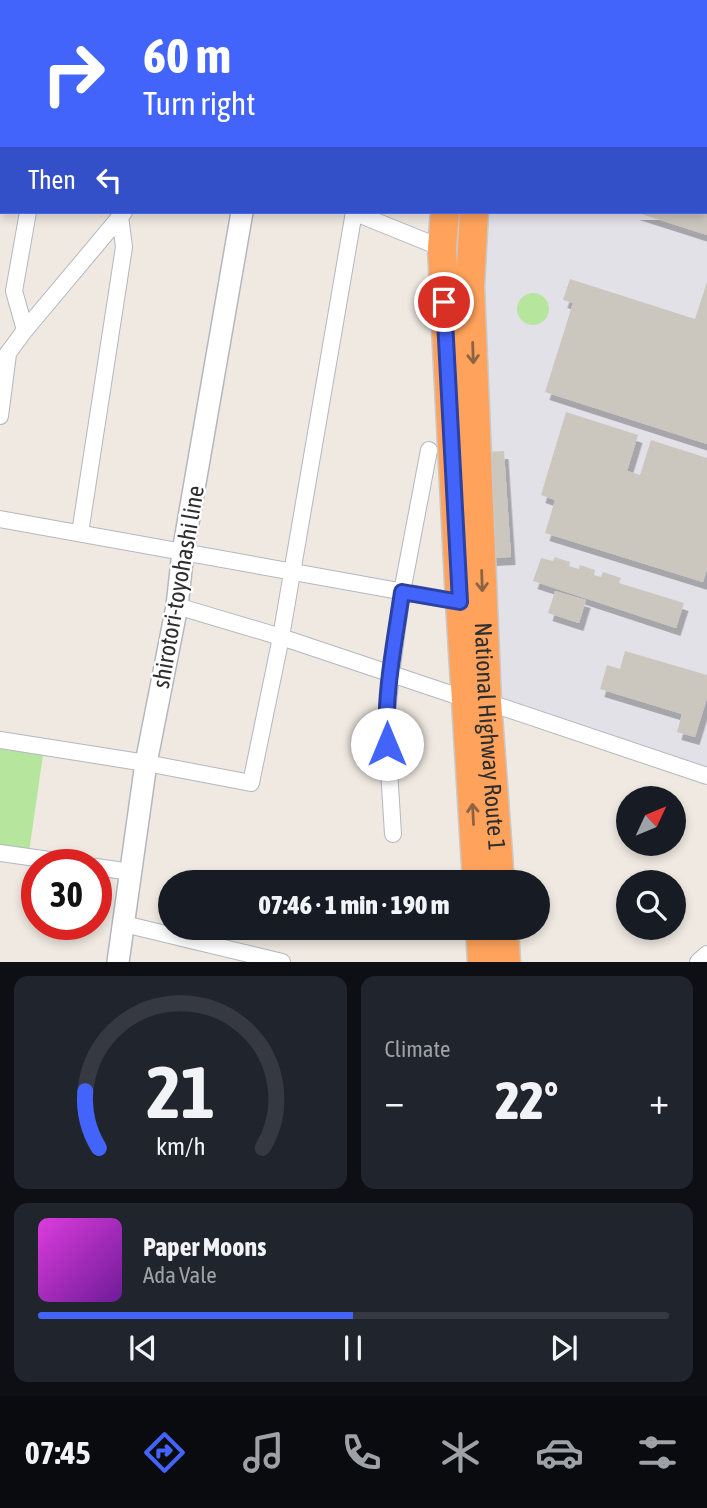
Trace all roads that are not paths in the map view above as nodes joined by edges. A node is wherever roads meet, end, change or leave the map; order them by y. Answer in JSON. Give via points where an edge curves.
{"nodes":[{"id":1,"x":28,"y":214,"type":"edge"},
{"id":2,"x":122,"y":214,"type":"edge"},
{"id":3,"x":242,"y":214,"type":"edge"},
{"id":4,"x":353,"y":214,"type":"edge"},
{"id":5,"x":358,"y":214,"type":"edge"},
{"id":6,"x":445,"y":214,"type":"edge"},
{"id":7,"x":474,"y":214,"type":"edge"},
{"id":8,"x":442,"y":248,"type":"junction"},
{"id":9,"x":25,"y":330,"type":"junction"},
{"id":10,"x":4,"y":359,"type":"edge"},
{"id":11,"x":0,"y":416,"type":"edge"},
{"id":12,"x":429,"y":450,"type":"dead end"},
{"id":13,"x":0,"y":519,"type":"edge"},
{"id":14,"x":80,"y":533,"type":"junction"},
{"id":15,"x":183,"y":552,"type":"junction"},
{"id":16,"x":292,"y":572,"type":"junction"},
{"id":17,"x":402,"y":592,"type":"junction"},
{"id":18,"x":460,"y":602,"type":"junction"},
{"id":19,"x":177,"y":606,"type":"junction"},
{"id":20,"x":281,"y":638,"type":"junction"},
{"id":21,"x":391,"y":674,"type":"junction"},
{"id":22,"x":477,"y":700,"type":"junction"},
{"id":23,"x":0,"y":740,"type":"edge"},
{"id":24,"x":146,"y":763,"type":"junction"},
{"id":25,"x":707,"y":776,"type":"edge"},
{"id":26,"x":393,"y":834,"type":"dead end"},
{"id":27,"x":0,"y":853,"type":"edge"},
{"id":28,"x":21,"y":856,"type":"edge"},
{"id":29,"x":112,"y":869,"type":"edge"},
{"id":30,"x":477,"y":870,"type":"edge"},
{"id":31,"x":498,"y":870,"type":"edge"},
{"id":32,"x":131,"y":872,"type":"junction"},
{"id":33,"x":124,"y":924,"type":"junction"},
{"id":34,"x":481,"y":940,"type":"edge"},
{"id":35,"x":505,"y":940,"type":"edge"},
{"id":36,"x":707,"y":954,"type":"edge"},
{"id":37,"x":118,"y":962,"type":"edge"},
{"id":38,"x":282,"y":962,"type":"edge"},
{"id":39,"x":482,"y":962,"type":"edge"},
{"id":40,"x":506,"y":962,"type":"edge"},
{"id":41,"x":698,"y":962,"type":"edge"}],
"edges":[{"from":1,"to":9,"type":"street","via":[[14,291]]},
{"from":2,"to":9,"type":"street"},
{"from":2,"to":14,"type":"street","via":[[124,247]]},
{"from":3,"to":15,"type":"main road","name":"shirotori-toyohashi line"},
{"from":4,"to":16,"type":"street"},
{"from":5,"to":8,"type":"street"},
{"from":6,"to":8,"type":"highway","name":"National Highway Route 1"},
{"from":7,"to":22,"type":"highway","name":"National Highway Route 1","one_way":true,"via":[[470,286]]},
{"from":8,"to":18,"type":"highway","name":"National Highway Route 1"},
{"from":9,"to":10,"type":"street"},
{"from":10,"to":11,"type":"street"},
{"from":12,"to":17,"type":"street"},
{"from":13,"to":14,"type":"street"},
{"from":14,"to":15,"type":"street"},
{"from":15,"to":16,"type":"street"},
{"from":15,"to":19,"type":"main road","name":"shirotori-toyohashi line"},
{"from":16,"to":17,"type":"street"},
{"from":16,"to":20,"type":"street"},
{"from":17,"to":18,"type":"street"},
{"from":17,"to":21,"type":"street"},
{"from":18,"to":22,"type":"highway","name":"National Highway Route 1"},
{"from":19,"to":20,"type":"street"},
{"from":19,"to":24,"type":"main road","name":"shirotori-toyohashi line"},
{"from":20,"to":21,"type":"street"},
{"from":20,"to":24,"type":"street","via":[[251,783]]},
{"from":21,"to":22,"type":"street"},
{"from":21,"to":26,"type":"street","via":[[386,722]]},
{"from":22,"to":25,"type":"street"},
{"from":30,"to":22,"type":"highway","name":"National Highway Route 1","one_way":true},
{"from":22,"to":31,"type":"highway","name":"National Highway Route 1"},
{"from":23,"to":24,"type":"street"},
{"from":24,"to":32,"type":"main road","name":"shirotori-toyohashi line"},
{"from":27,"to":28,"type":"street"},
{"from":29,"to":32,"type":"street"},
{"from":32,"to":33,"type":"main road","name":"shirotori-toyohashi line"},
{"from":33,"to":37,"type":"main road","name":"shirotori-toyohashi line"},
{"from":33,"to":38,"type":"street"},
{"from":34,"to":39,"type":"highway"},
{"from":35,"to":40,"type":"highway"},
{"from":36,"to":41,"type":"street"}]}
